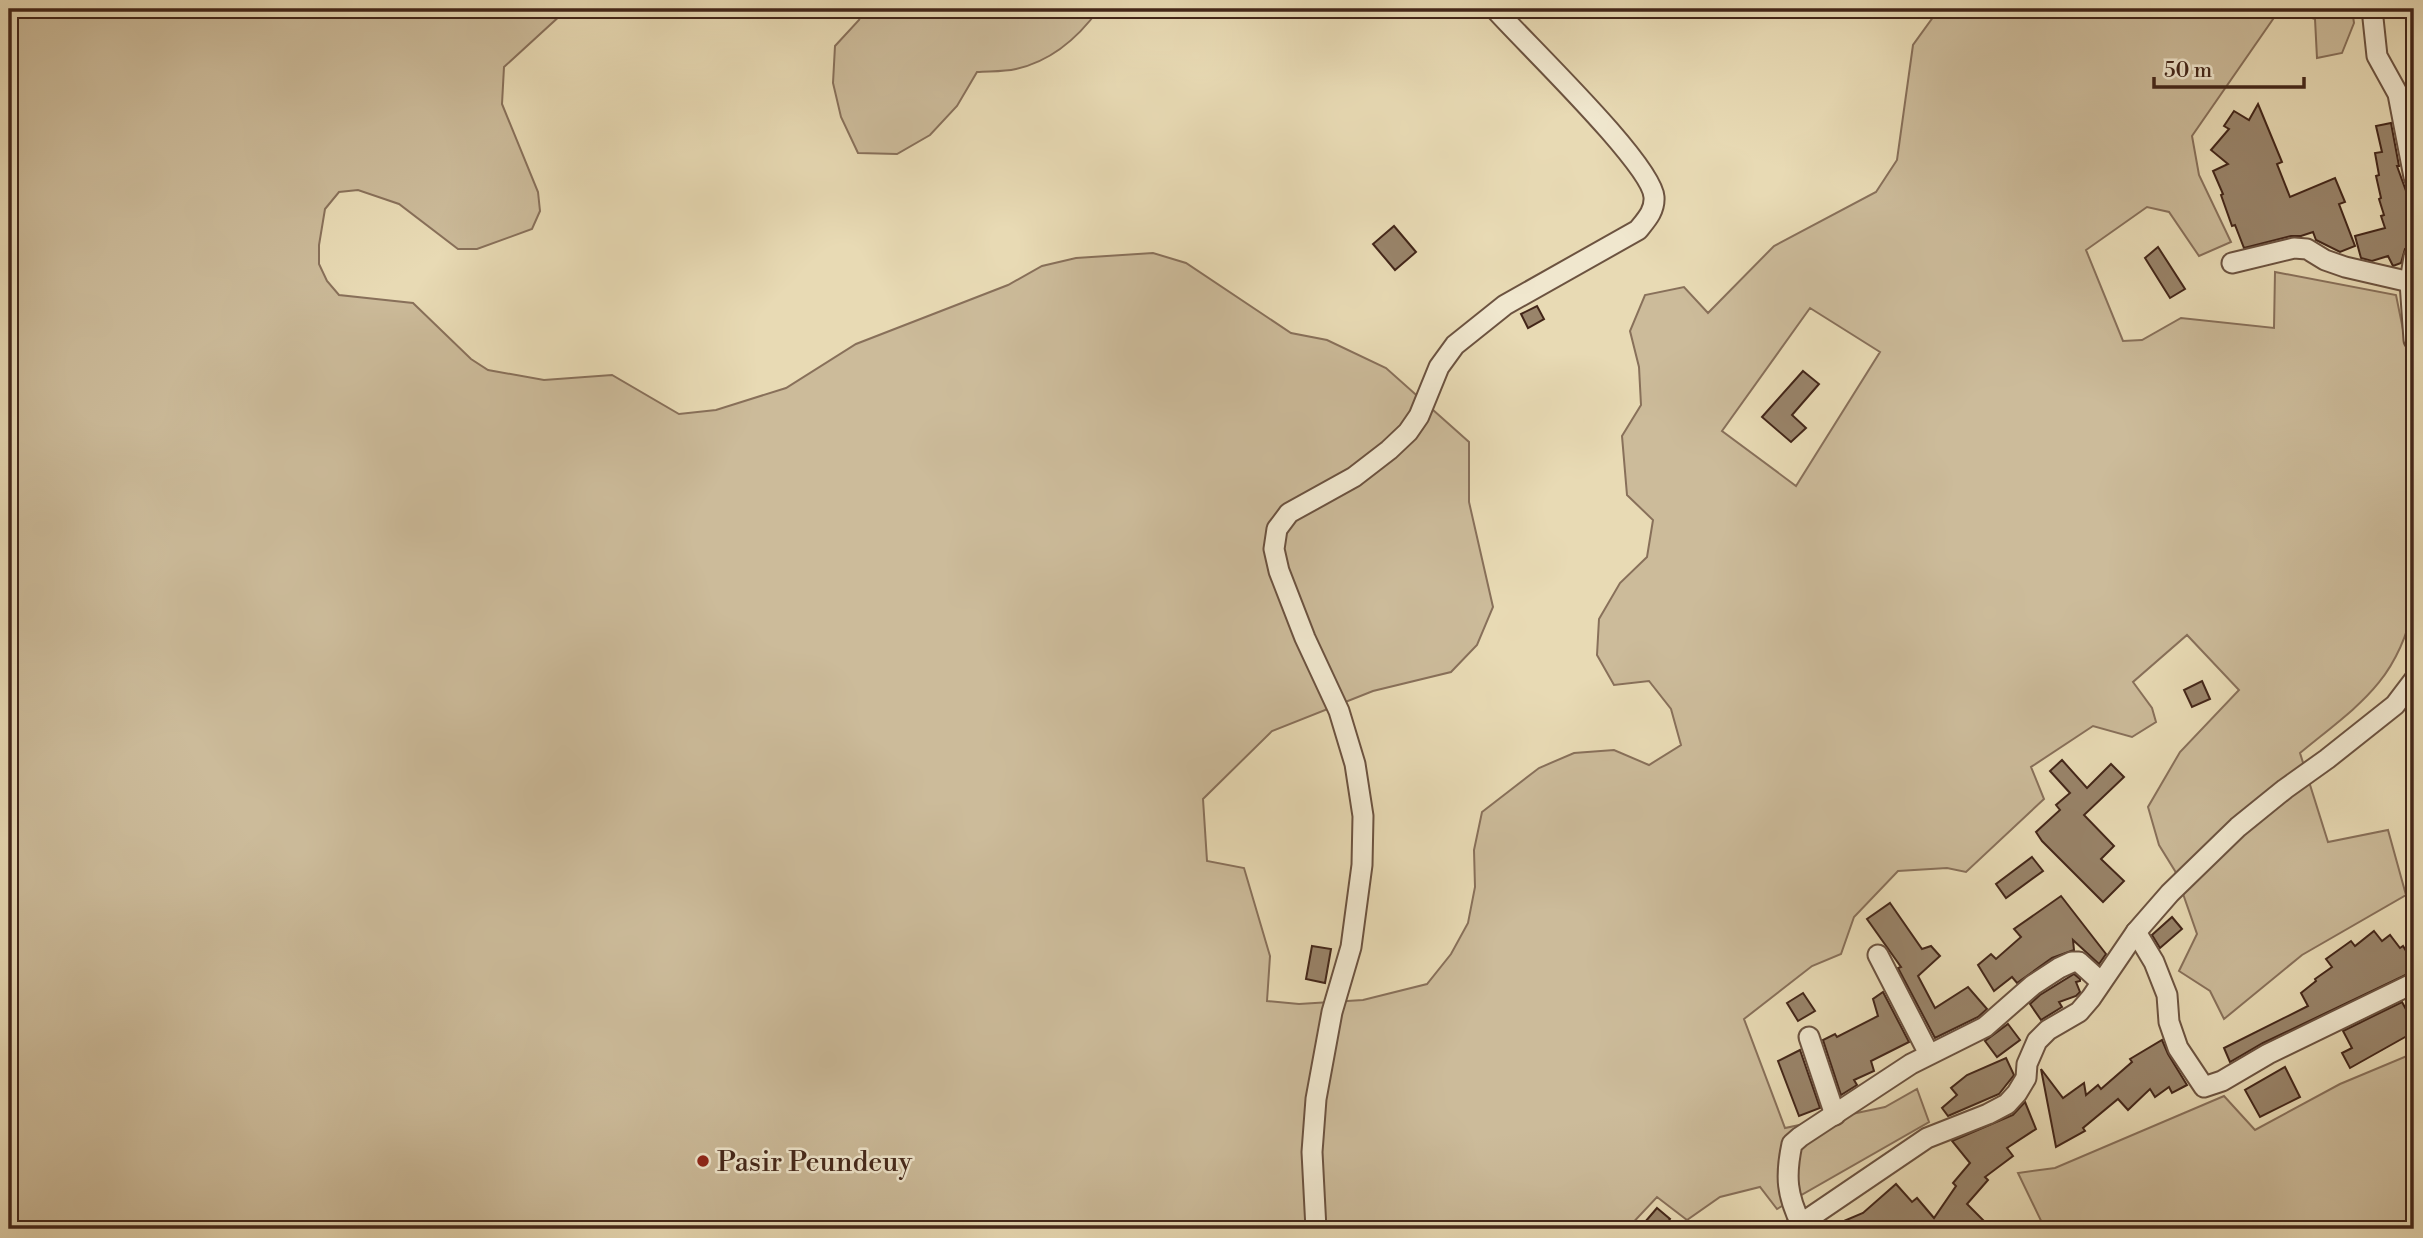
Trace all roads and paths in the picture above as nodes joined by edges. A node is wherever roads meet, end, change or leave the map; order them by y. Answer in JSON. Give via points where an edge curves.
{"nodes":[{"id":1,"x":1495,"y":9,"type":"edge"},
{"id":2,"x":2372,"y":9,"type":"edge"},
{"id":3,"x":2414,"y":168,"type":"edge"},
{"id":4,"x":2414,"y":257,"type":"edge"},
{"id":5,"x":2232,"y":263,"type":"dead end"},
{"id":6,"x":2410,"y":282,"type":"junction"},
{"id":7,"x":2414,"y":340,"type":"edge"},
{"id":8,"x":2414,"y":680,"type":"edge"},
{"id":9,"x":2136,"y":932,"type":"junction"},
{"id":10,"x":1878,"y":955,"type":"dead end"},
{"id":11,"x":2101,"y":982,"type":"junction"},
{"id":12,"x":2414,"y":983,"type":"edge"},
{"id":13,"x":1809,"y":1037,"type":"dead end"},
{"id":14,"x":1928,"y":1055,"type":"junction"},
{"id":15,"x":1835,"y":1115,"type":"junction"},
{"id":16,"x":1797,"y":1227,"type":"edge"},
{"id":17,"x":1316,"y":1229,"type":"edge"}],
"edges":[{"from":1,"to":17,"type":"street","via":[[1621,143],[1654,196],[1650,215],[1638,229],[1505,304],[1455,345],[1439,367],[1408,432],[1353,477],[1289,513],[1277,529],[1274,549],[1279,571],[1339,711],[1355,764],[1363,816],[1351,947],[1332,1012],[1316,1100],[1312,1152]]},
{"from":2,"to":3,"type":"street","via":[[2377,56],[2398,94]]},
{"from":4,"to":6,"type":"street"},
{"from":5,"to":6,"type":"street","via":[[2308,248],[2345,267]]},
{"from":6,"to":7,"type":"street"},
{"from":8,"to":9,"type":"street","via":[[2395,705],[2275,796],[2203,859]]},
{"from":9,"to":11,"type":"street"},
{"from":9,"to":12,"type":"street","via":[[2167,995],[2169,1022],[2178,1048],[2204,1087]]},
{"from":10,"to":14,"type":"street"},
{"from":11,"to":14,"type":"street","via":[[2085,966],[2073,962],[2033,985],[1985,1027]]},
{"from":11,"to":16,"type":"street","via":[[2079,1012],[2037,1041],[2026,1078],[2007,1104],[1927,1138]]},
{"from":13,"to":15,"type":"street"},
{"from":14,"to":15,"type":"street"},
{"from":15,"to":16,"type":"street","via":[[1791,1144],[1789,1200]]}]}
